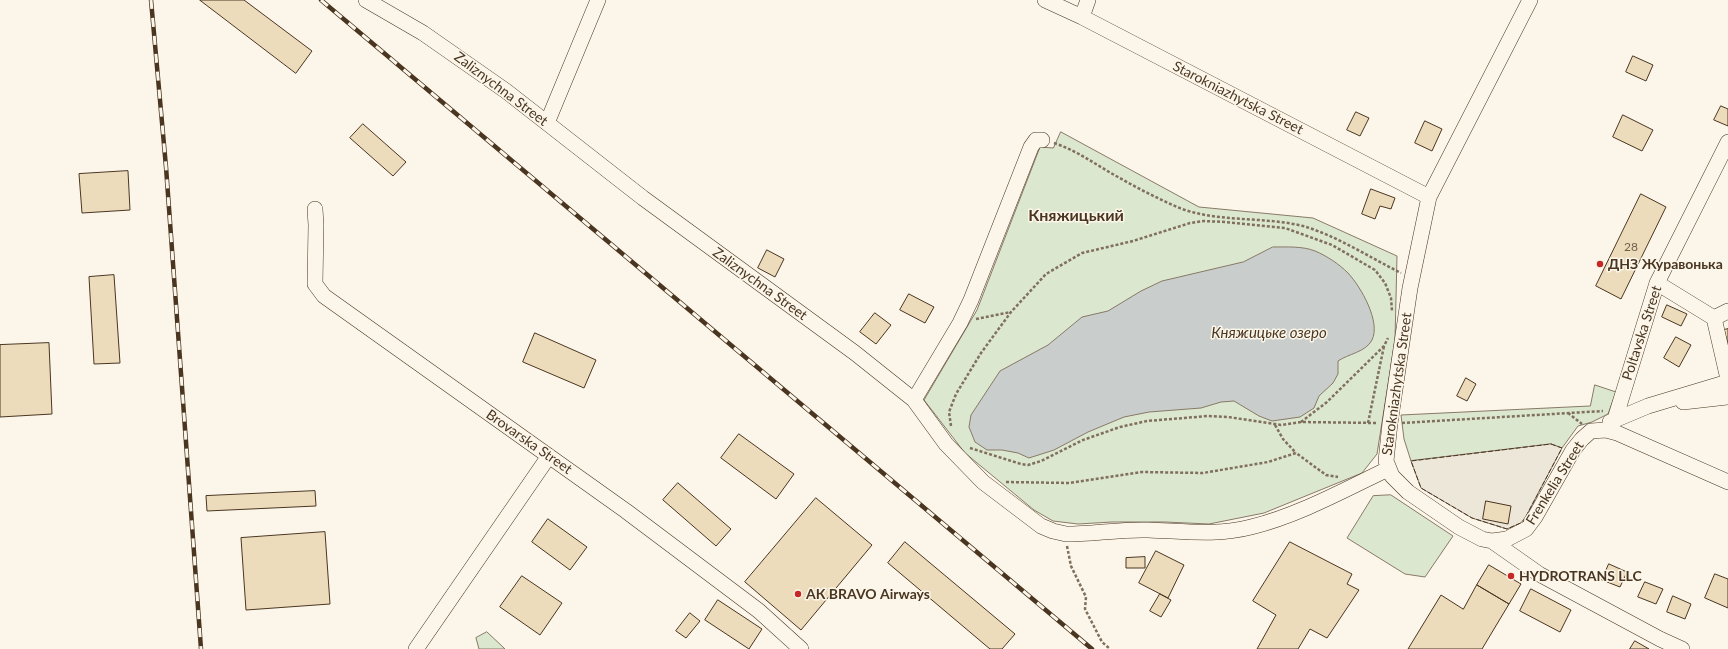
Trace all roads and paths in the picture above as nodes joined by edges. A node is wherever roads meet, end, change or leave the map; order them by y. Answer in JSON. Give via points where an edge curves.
{"nodes":[{"id":1,"x":366,"y":0,"type":"edge"},
{"id":2,"x":598,"y":0,"type":"edge"},
{"id":3,"x":1045,"y":0,"type":"edge"},
{"id":4,"x":1088,"y":0,"type":"edge"},
{"id":5,"x":1530,"y":0,"type":"edge"},
{"id":6,"x":1082,"y":17,"type":"junction"},
{"id":7,"x":547,"y":123,"type":"junction"},
{"id":8,"x":1042,"y":140,"type":"joint"},
{"id":9,"x":1728,"y":142,"type":"edge"},
{"id":10,"x":1429,"y":197,"type":"junction"},
{"id":11,"x":315,"y":209,"type":"dead end"},
{"id":12,"x":1412,"y":279,"type":"junction"},
{"id":13,"x":1657,"y":283,"type":"junction"},
{"id":14,"x":1728,"y":311,"type":"edge"},
{"id":15,"x":1011,"y":312,"type":"junction"},
{"id":16,"x":1392,"y":317,"type":"dead end"},
{"id":17,"x":1714,"y":318,"type":"junction"},
{"id":18,"x":960,"y":323,"type":"junction"},
{"id":19,"x":1390,"y":334,"type":"dead end"},
{"id":20,"x":1384,"y":346,"type":"junction"},
{"id":21,"x":1728,"y":380,"type":"edge"},
{"id":22,"x":1728,"y":397,"type":"edge"},
{"id":23,"x":914,"y":400,"type":"junction"},
{"id":24,"x":1648,"y":406,"type":"junction"},
{"id":25,"x":1616,"y":415,"type":"junction"},
{"id":26,"x":1301,"y":422,"type":"junction"},
{"id":27,"x":1368,"y":423,"type":"junction"},
{"id":28,"x":1390,"y":423,"type":"junction"},
{"id":29,"x":1274,"y":424,"type":"junction"},
{"id":30,"x":952,"y":431,"type":"dead end"},
{"id":31,"x":1592,"y":431,"type":"junction"},
{"id":32,"x":966,"y":446,"type":"dead end"},
{"id":33,"x":1296,"y":453,"type":"junction"},
{"id":34,"x":549,"y":456,"type":"junction"},
{"id":35,"x":1388,"y":469,"type":"junction"},
{"id":36,"x":1340,"y":478,"type":"dead end"},
{"id":37,"x":984,"y":482,"type":"junction"},
{"id":38,"x":1728,"y":482,"type":"edge"},
{"id":39,"x":1066,"y":534,"type":"junction"},
{"id":40,"x":1492,"y":541,"type":"junction"},
{"id":41,"x":1658,"y":644,"type":"edge"},
{"id":42,"x":416,"y":649,"type":"edge"},
{"id":43,"x":801,"y":649,"type":"edge"},
{"id":44,"x":1110,"y":649,"type":"edge"},
{"id":45,"x":1682,"y":649,"type":"edge"}],
"edges":[{"from":1,"to":7,"type":"street","name":"Zaliznychna Street","via":[[423,33]]},
{"from":2,"to":7,"type":"street"},
{"from":3,"to":6,"type":"street","name":"Starokniazhytska Street"},
{"from":4,"to":6,"type":"street"},
{"from":5,"to":10,"type":"street","name":"Starokniazhytska Street"},
{"from":6,"to":10,"type":"street","name":"Starokniazhytska Street"},
{"from":7,"to":23,"type":"street","name":"Zaliznychna Street","via":[[649,202],[855,352]]},
{"from":8,"to":12,"type":"path","via":[[1062,146],[1178,207],[1200,213],[1302,226],[1338,240]]},
{"from":8,"to":18,"type":"street","via":[[1036,140],[1031,147],[982,275]]},
{"from":9,"to":13,"type":"street","name":"Poltavska Street"},
{"from":10,"to":12,"type":"street","name":"Starokniazhytska Street"},
{"from":11,"to":34,"type":"street","name":"Brovarska Street","via":[[315,284],[324,296]]},
{"from":12,"to":28,"type":"street","name":"Starokniazhytska Street"},
{"from":13,"to":17,"type":"street"},
{"from":13,"to":25,"type":"street","name":"Poltavska Street"},
{"from":14,"to":17,"type":"street"},
{"from":15,"to":16,"type":"path","via":[[1046,274],[1082,253],[1204,221],[1285,228],[1332,245],[1375,270],[1385,283],[1391,298]]},
{"from":15,"to":18,"type":"path"},
{"from":15,"to":30,"type":"path","via":[[980,353],[956,394],[949,412]]},
{"from":17,"to":21,"type":"street"},
{"from":18,"to":23,"type":"street"},
{"from":19,"to":20,"type":"path"},
{"from":20,"to":26,"type":"path","via":[[1327,402]]},
{"from":20,"to":27,"type":"path"},
{"from":21,"to":24,"type":"street"},
{"from":22,"to":24,"type":"street"},
{"from":23,"to":37,"type":"street","name":"Zaliznychna Street","via":[[946,444]]},
{"from":24,"to":25,"type":"street"},
{"from":25,"to":28,"type":"path"},
{"from":25,"to":31,"type":"street"},
{"from":26,"to":27,"type":"path"},
{"from":26,"to":29,"type":"path"},
{"from":27,"to":28,"type":"path"},
{"from":28,"to":35,"type":"street","name":"Starokniazhytska Street","via":[[1386,453]]},
{"from":29,"to":32,"type":"path","via":[[1208,416],[1147,422],[1120,427],[1083,440],[1028,465],[978,452]]},
{"from":29,"to":33,"type":"path"},
{"from":31,"to":38,"type":"street","name":"Frenkelia Street","via":[[1606,430],[1617,433]]},
{"from":31,"to":40,"type":"street","name":"Frenkelia Street","via":[[1582,438],[1573,450],[1535,517],[1526,528],[1508,539]]},
{"from":33,"to":36,"type":"path","via":[[1326,475]]},
{"from":33,"to":37,"type":"path","via":[[1268,462],[1203,473],[1142,472],[1069,483]]},
{"from":34,"to":42,"type":"street"},
{"from":34,"to":43,"type":"street","name":"Brovarska Street","via":[[759,611]]},
{"from":35,"to":39,"type":"street","name":"Zaliznychna Street","via":[[1291,513],[1235,530],[1205,533],[1147,530]]},
{"from":35,"to":40,"type":"street","name":"Starokniazhytska Street","via":[[1408,492],[1463,521],[1473,535]]},
{"from":37,"to":39,"type":"street","name":"Zaliznychna Street","via":[[1041,526]]},
{"from":39,"to":44,"type":"path","via":[[1071,566],[1086,597],[1085,608],[1102,642]]},
{"from":40,"to":41,"type":"street","via":[[1539,574]]},
{"from":41,"to":45,"type":"street"}]}
